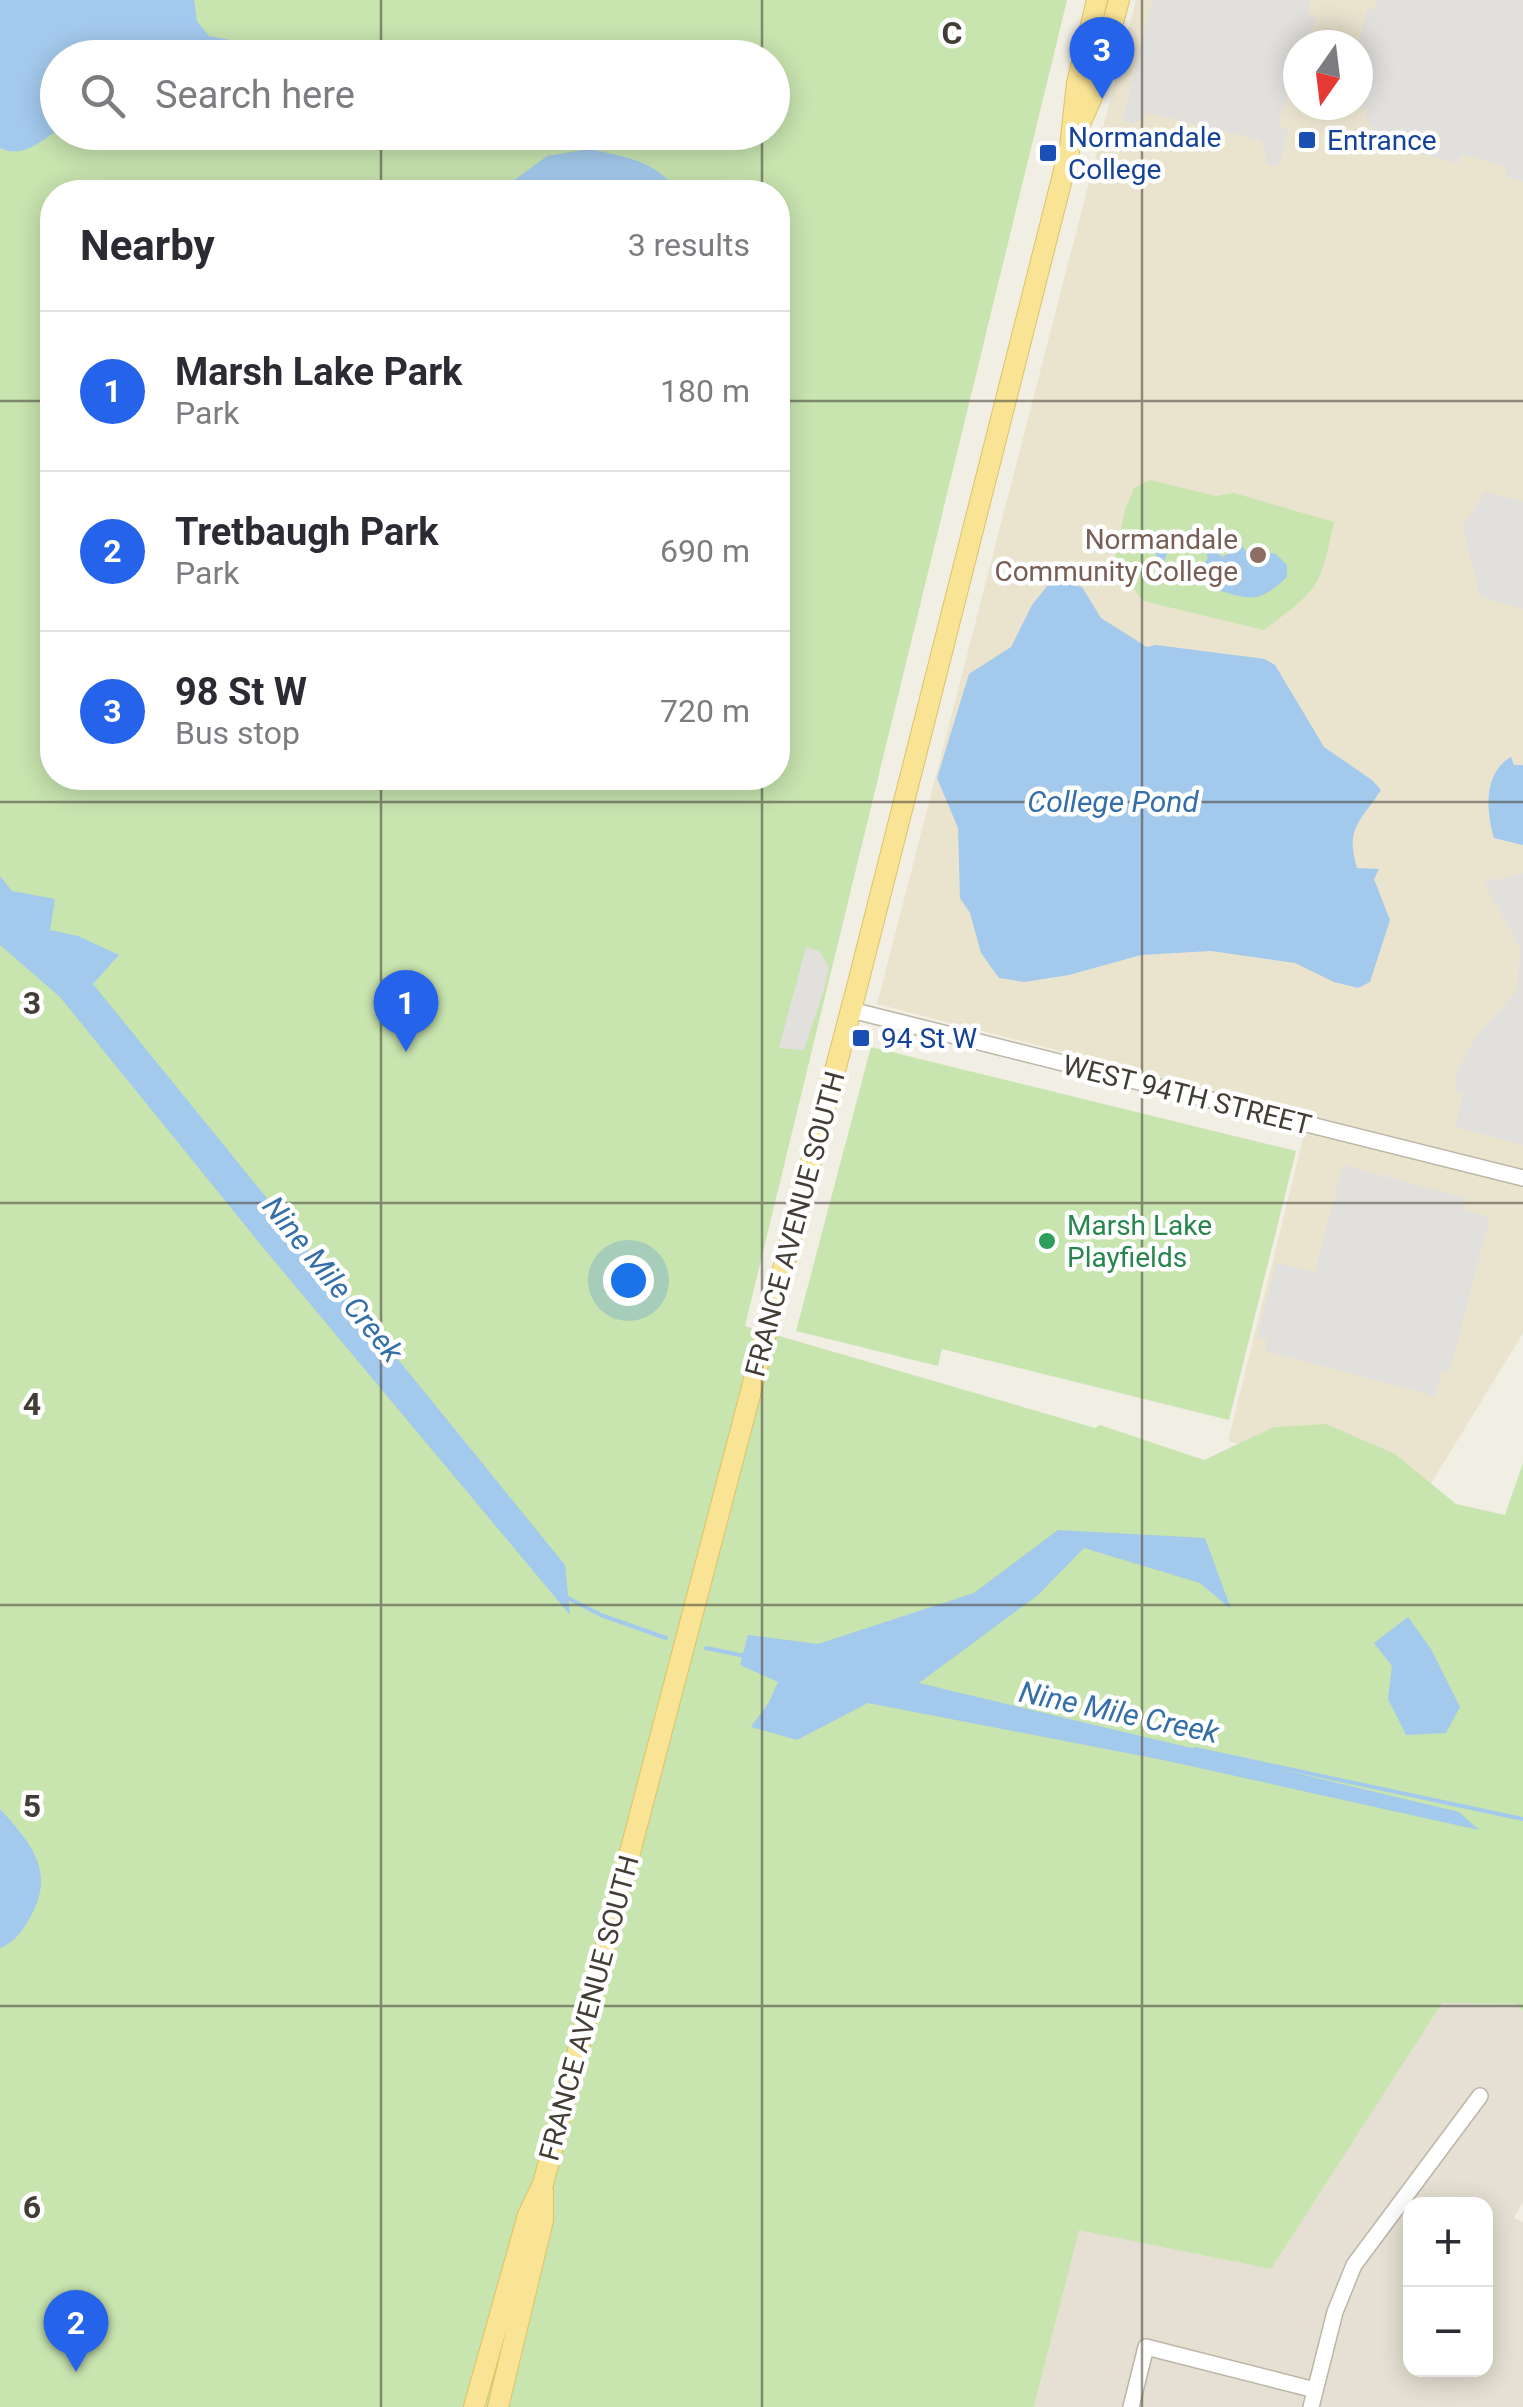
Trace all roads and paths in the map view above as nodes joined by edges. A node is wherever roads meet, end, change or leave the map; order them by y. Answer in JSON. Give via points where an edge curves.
{"nodes":[{"id":1,"x":1097,"y":0,"type":"edge"},
{"id":2,"x":1120,"y":0,"type":"edge"},
{"id":3,"x":1070,"y":147,"type":"junction"},
{"id":4,"x":851,"y":1010,"type":"junction"},
{"id":5,"x":1523,"y":1178,"type":"edge"},
{"id":6,"x":1480,"y":2096,"type":"dead end"},
{"id":7,"x":543,"y":2184,"type":"junction"},
{"id":8,"x":1316,"y":2390,"type":"junction"},
{"id":9,"x":474,"y":2407,"type":"edge"},
{"id":10,"x":498,"y":2407,"type":"edge"},
{"id":11,"x":1130,"y":2407,"type":"edge"},
{"id":12,"x":1311,"y":2407,"type":"edge"}],
"edges":[{"from":1,"to":3,"type":"main road","name":"FRANCE AVENUE SOUTH","via":[[1076,83]]},
{"from":2,"to":3,"type":"main road","name":"FRANCE AVENUE SOUTH"},
{"from":3,"to":4,"type":"main road","name":"FRANCE AVENUE SOUTH"},
{"from":4,"to":5,"type":"street","name":"WEST 94TH STREET"},
{"from":4,"to":7,"type":"main road","name":"FRANCE AVENUE SOUTH"},
{"from":6,"to":8,"type":"street","via":[[1354,2266]]},
{"from":7,"to":9,"type":"main road","name":"FRANCE AVENUE SOUTH"},
{"from":7,"to":10,"type":"main road","name":"FRANCE AVENUE SOUTH","via":[[543,2220]]},
{"from":8,"to":11,"type":"street","via":[[1146,2347]]},
{"from":8,"to":12,"type":"street"}]}
